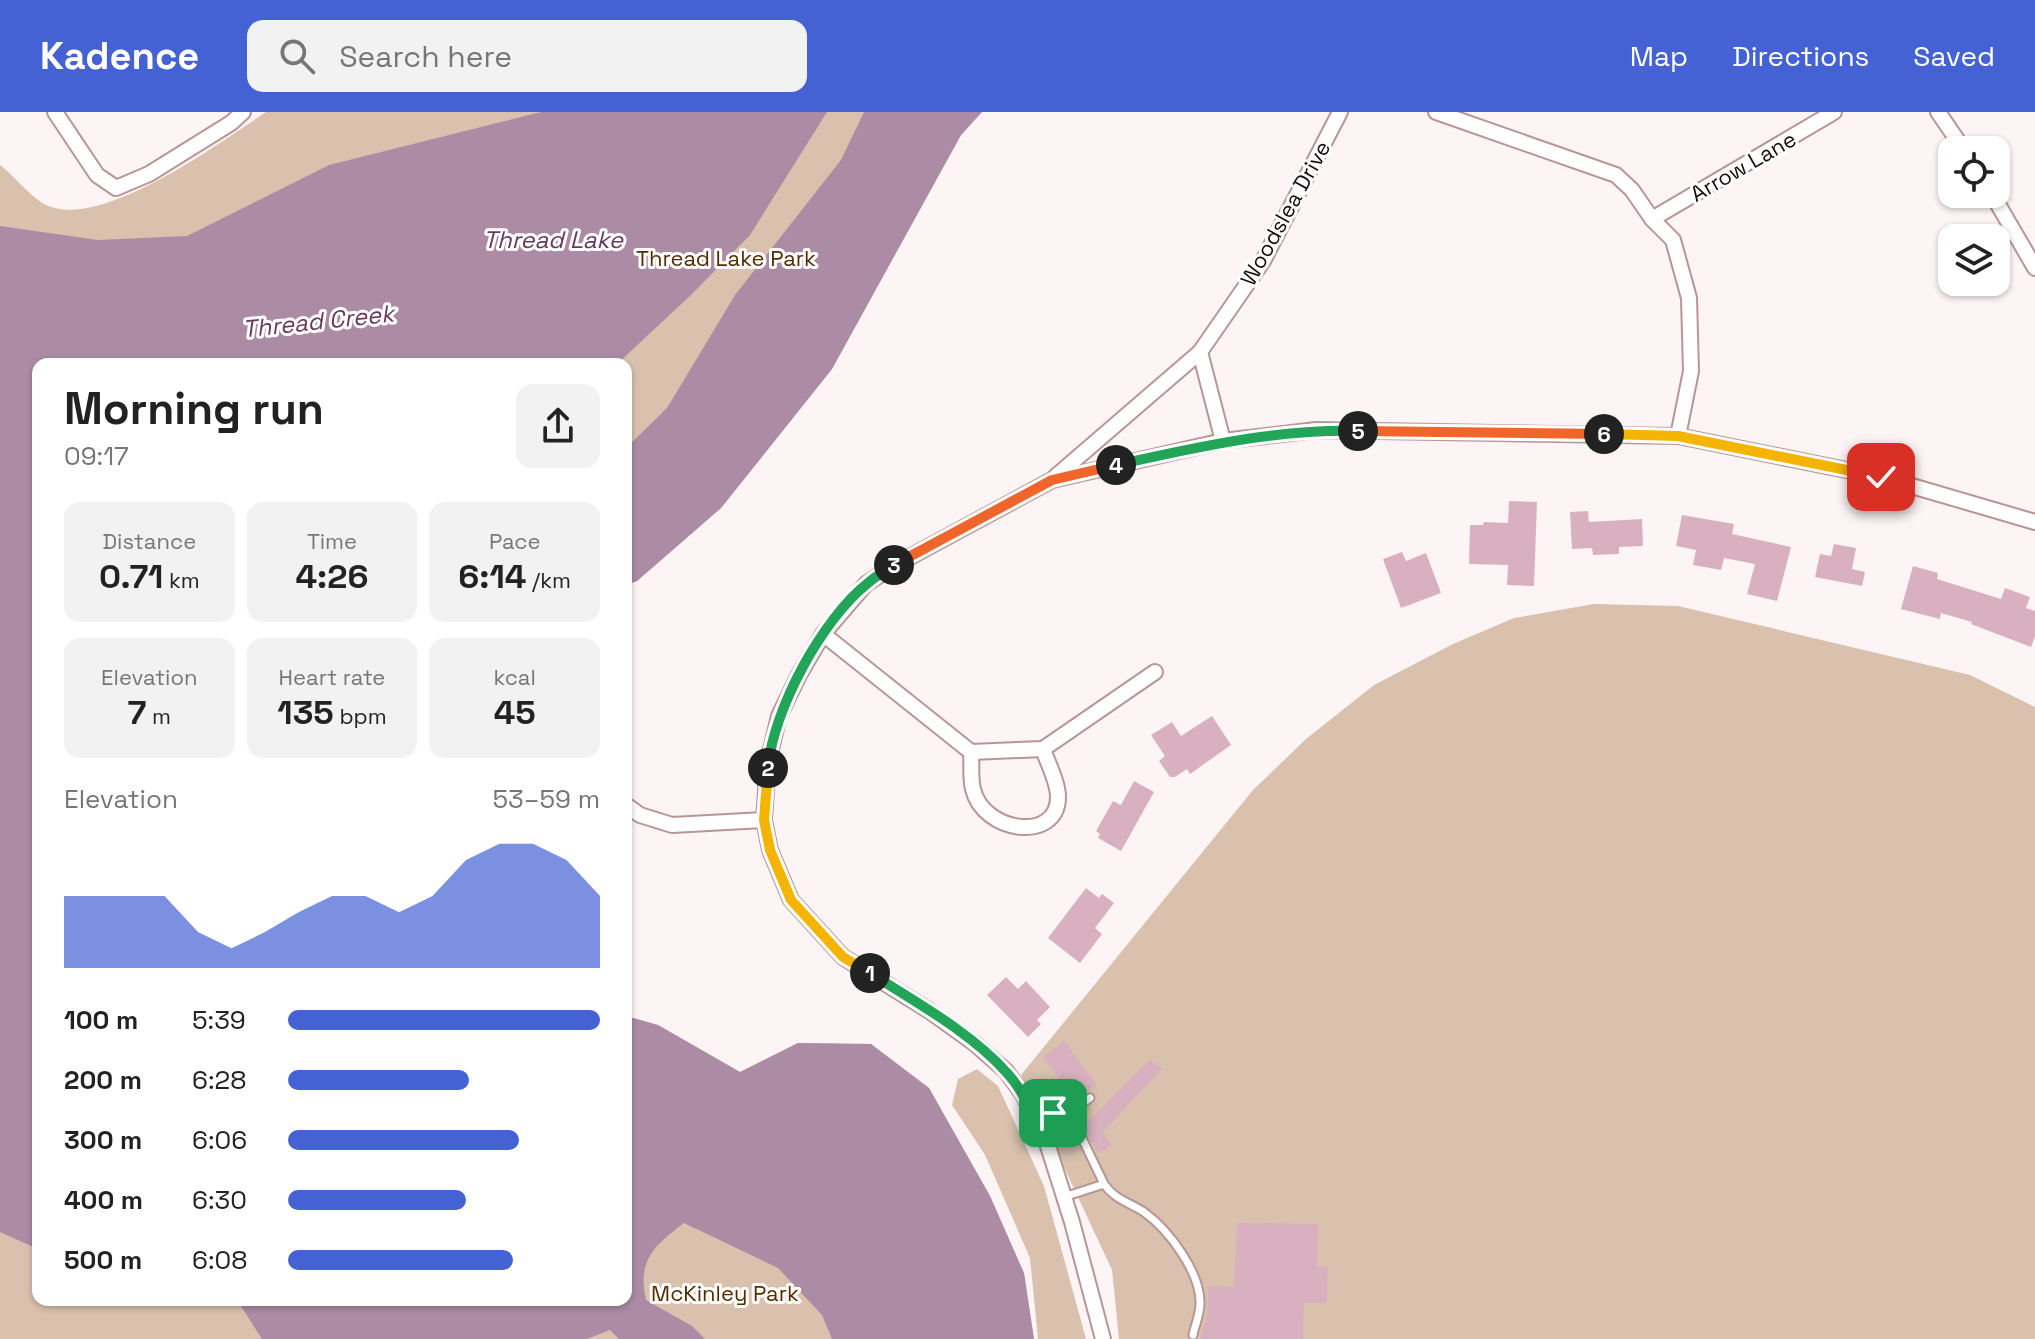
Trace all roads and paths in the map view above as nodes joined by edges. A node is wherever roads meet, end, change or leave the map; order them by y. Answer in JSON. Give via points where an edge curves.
{"nodes":[{"id":1,"x":55,"y":112,"type":"edge"},
{"id":2,"x":243,"y":112,"type":"edge"},
{"id":3,"x":1340,"y":112,"type":"edge"},
{"id":4,"x":1436,"y":112,"type":"edge"},
{"id":5,"x":1834,"y":112,"type":"edge"},
{"id":6,"x":1938,"y":112,"type":"edge"},
{"id":7,"x":1954,"y":136,"type":"edge"},
{"id":8,"x":2000,"y":208,"type":"edge"},
{"id":9,"x":1652,"y":219,"type":"junction"},
{"id":10,"x":2035,"y":268,"type":"edge"},
{"id":11,"x":1200,"y":352,"type":"junction"},
{"id":12,"x":1678,"y":436,"type":"junction"},
{"id":13,"x":1223,"y":441,"type":"junction"},
{"id":14,"x":1052,"y":480,"type":"junction"},
{"id":15,"x":2035,"y":522,"type":"edge"},
{"id":16,"x":823,"y":634,"type":"junction"},
{"id":17,"x":1155,"y":672,"type":"dead end"},
{"id":18,"x":1043,"y":749,"type":"junction"},
{"id":19,"x":971,"y":752,"type":"junction"},
{"id":20,"x":632,"y":809,"type":"edge"},
{"id":21,"x":764,"y":820,"type":"junction"},
{"id":22,"x":1090,"y":1098,"type":"dead end"},
{"id":23,"x":1036,"y":1121,"type":"junction"},
{"id":24,"x":1080,"y":1134,"type":"dead end"},
{"id":25,"x":1104,"y":1184,"type":"junction"},
{"id":26,"x":1064,"y":1197,"type":"junction"},
{"id":27,"x":1193,"y":1335,"type":"dead end"},
{"id":28,"x":1103,"y":1339,"type":"edge"}],
"edges":[{"from":1,"to":2,"type":"street","via":[[97,175],[116,188],[149,174]]},
{"from":3,"to":11,"type":"street","name":"Woodslea Drive","via":[[1263,261]]},
{"from":4,"to":9,"type":"street","via":[[1616,175]]},
{"from":5,"to":9,"type":"street","name":"Arrow Lane"},
{"from":6,"to":7,"type":"street"},
{"from":8,"to":10,"type":"street"},
{"from":9,"to":12,"type":"street","via":[[1673,240],[1689,298],[1691,371]]},
{"from":11,"to":13,"type":"street"},
{"from":11,"to":14,"type":"street","name":"Woodslea Drive"},
{"from":12,"to":13,"type":"street","via":[[1316,430]]},
{"from":12,"to":15,"type":"street","via":[[1881,477]]},
{"from":13,"to":14,"type":"street"},
{"from":14,"to":16,"type":"street","via":[[866,584]]},
{"from":16,"to":19,"type":"street"},
{"from":16,"to":21,"type":"street","via":[[779,716],[768,762]]},
{"from":17,"to":18,"type":"street"},
{"from":18,"to":19,"type":"street"},
{"from":18,"to":19,"type":"street","via":[[1059,799],[1052,815],[1035,827],[997,822],[985,812],[973,791]]},
{"from":20,"to":21,"type":"street","via":[[672,825]]},
{"from":21,"to":23,"type":"street","via":[[791,900],[843,957],[928,1010],[1006,1071]]},
{"from":22,"to":23,"type":"lane","via":[[1072,1110],[1066,1101]]},
{"from":23,"to":26,"type":"street"},
{"from":24,"to":25,"type":"lane"},
{"from":25,"to":26,"type":"lane"},
{"from":25,"to":27,"type":"lane","via":[[1112,1196],[1145,1213],[1188,1259],[1201,1303]]},
{"from":26,"to":28,"type":"street"}]}
